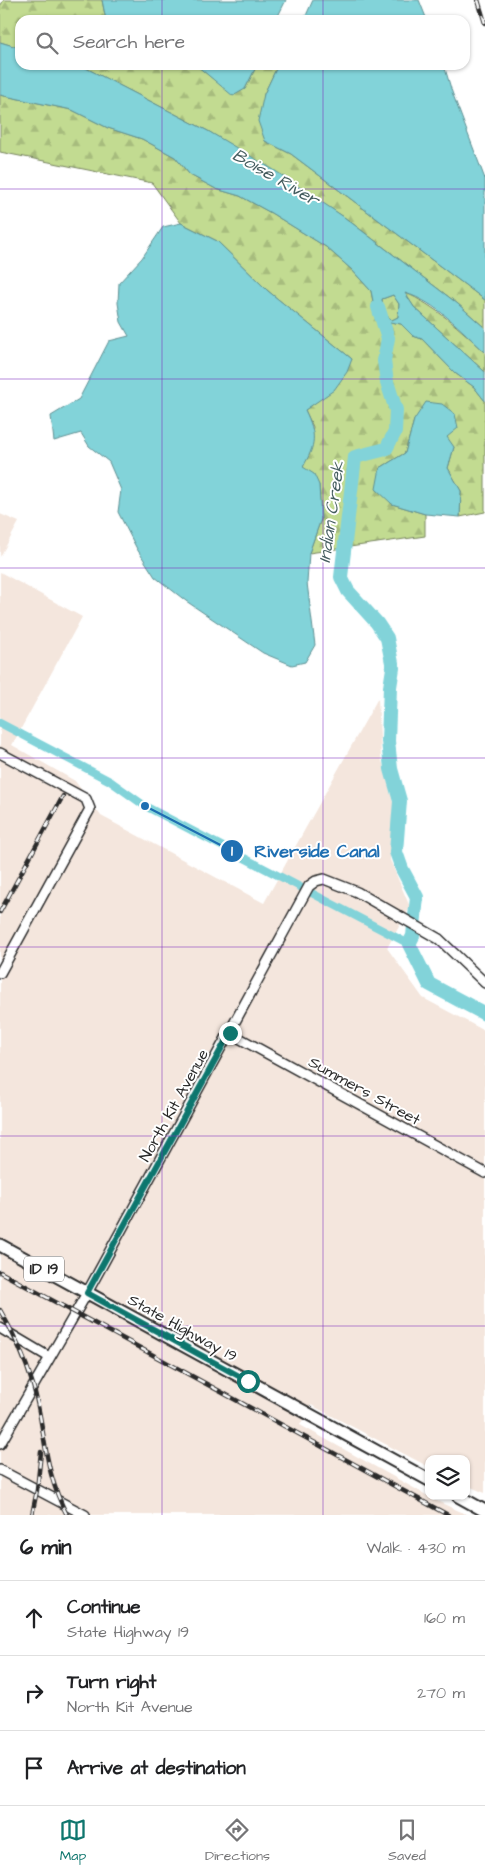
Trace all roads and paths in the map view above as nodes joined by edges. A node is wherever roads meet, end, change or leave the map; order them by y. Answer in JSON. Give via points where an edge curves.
{"nodes":[{"id":1,"x":0,"y":753,"type":"edge"},
{"id":2,"x":0,"y":973,"type":"edge"},
{"id":3,"x":485,"y":983,"type":"edge"},
{"id":4,"x":230,"y":1033,"type":"junction"},
{"id":5,"x":485,"y":1173,"type":"edge"},
{"id":6,"x":0,"y":1245,"type":"edge"},
{"id":7,"x":87,"y":1293,"type":"junction"},
{"id":8,"x":0,"y":1328,"type":"edge"},
{"id":9,"x":48,"y":1357,"type":"junction"},
{"id":10,"x":0,"y":1444,"type":"edge"},
{"id":11,"x":0,"y":1470,"type":"edge"},
{"id":12,"x":425,"y":1478,"type":"edge"},
{"id":13,"x":465,"y":1500,"type":"edge"},
{"id":14,"x":485,"y":1511,"type":"edge"},
{"id":15,"x":84,"y":1515,"type":"edge"}],
"edges":[{"from":1,"to":2,"type":"street","via":[[86,800],[90,809]]},
{"from":3,"to":4,"type":"street","name":"North Kit Avenue","via":[[424,929],[357,892],[324,879],[312,883],[304,896]]},
{"from":4,"to":5,"type":"street","name":"Summers Street"},
{"from":4,"to":7,"type":"street","name":"North Kit Avenue"},
{"from":6,"to":7,"type":"main road","name":"State Highway 19","number":"ID 19"},
{"from":7,"to":9,"type":"street","name":"North Kit Avenue"},
{"from":7,"to":12,"type":"main road","name":"State Highway 19","number":"ID 19"},
{"from":8,"to":9,"type":"street"},
{"from":9,"to":10,"type":"street","name":"North Kit Avenue"},
{"from":11,"to":15,"type":"street"},
{"from":13,"to":14,"type":"main road"}]}
